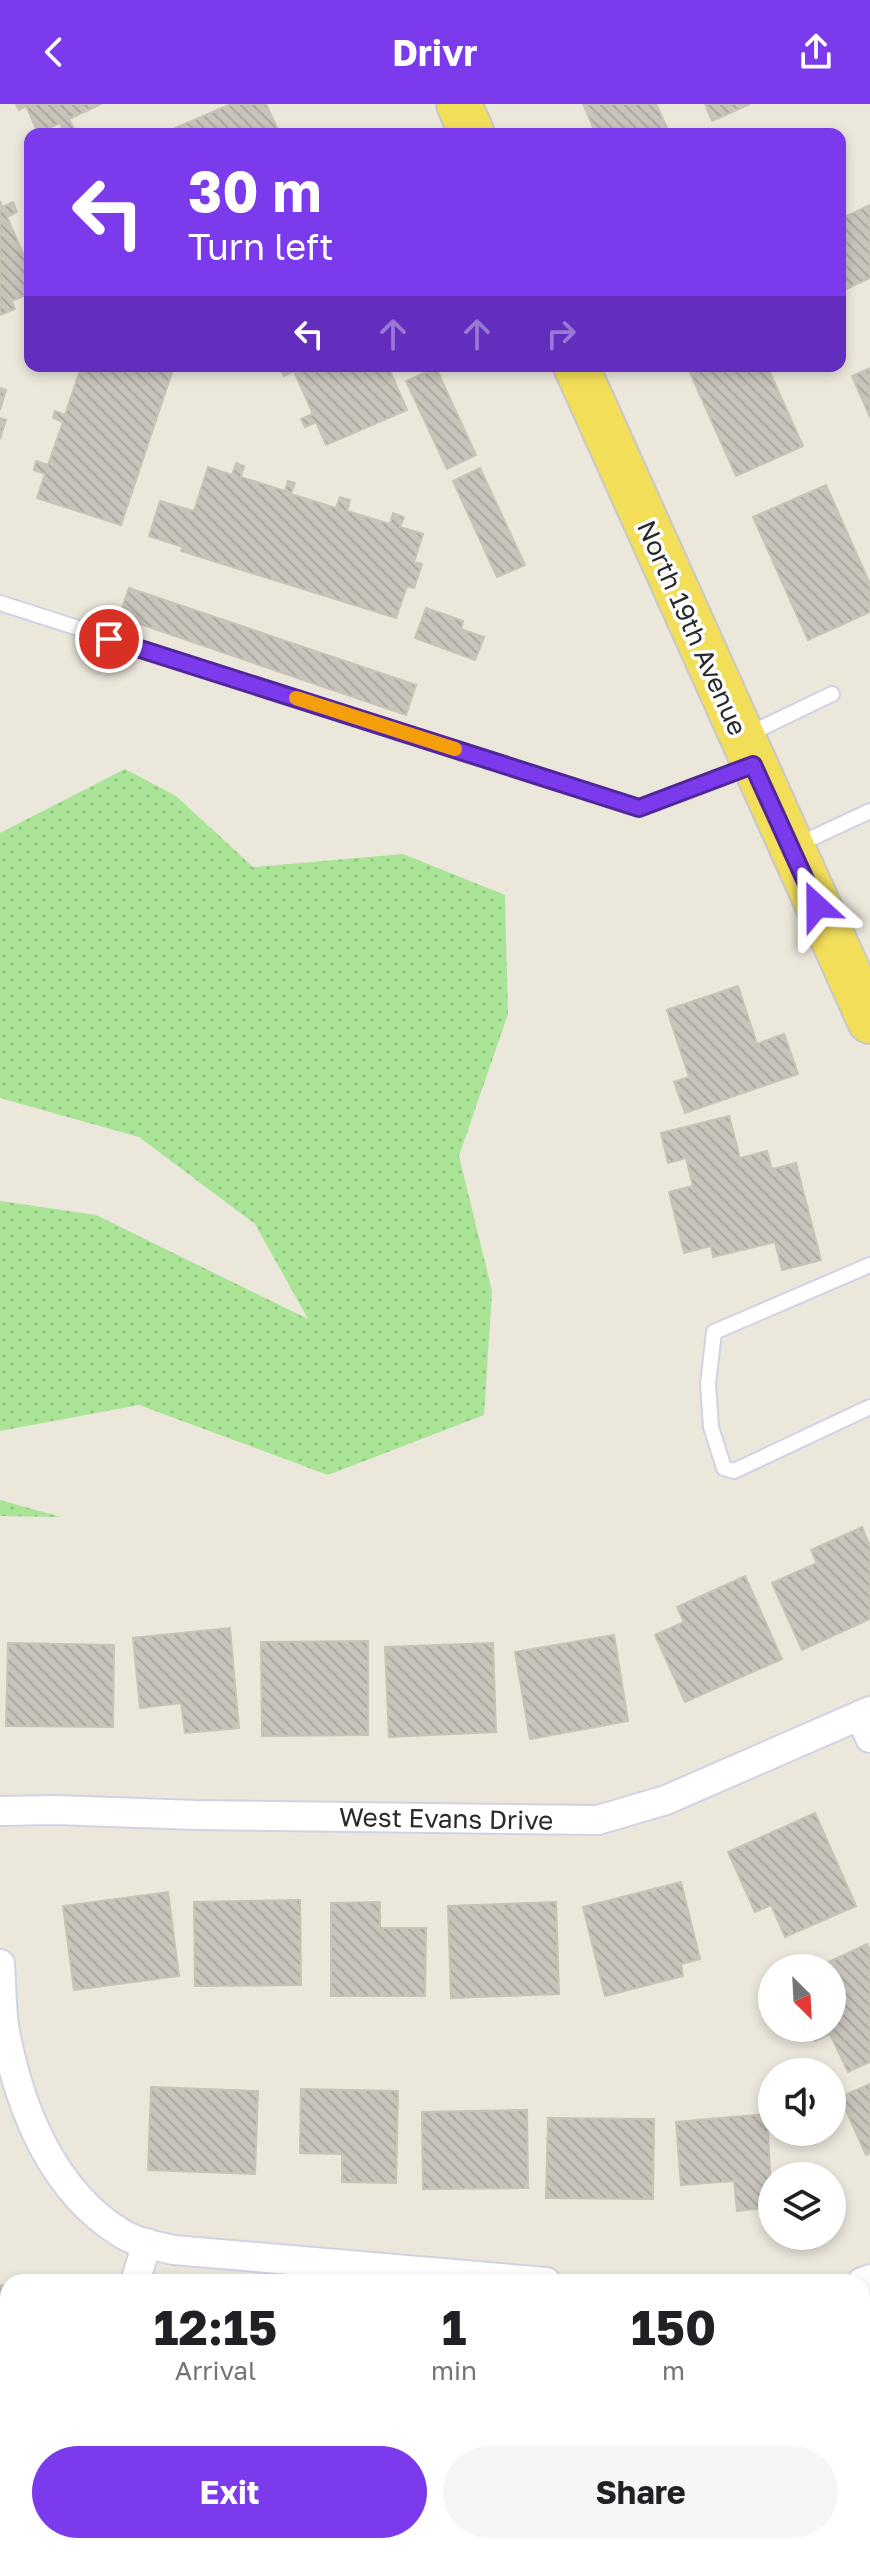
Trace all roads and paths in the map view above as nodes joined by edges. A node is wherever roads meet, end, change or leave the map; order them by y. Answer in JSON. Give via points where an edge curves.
{"nodes":[{"id":1,"x":459,"y":104,"type":"edge"},
{"id":2,"x":469,"y":128,"type":"edge"},
{"id":3,"x":579,"y":372,"type":"edge"},
{"id":4,"x":0,"y":603,"type":"edge"},
{"id":5,"x":832,"y":694,"type":"dead end"},
{"id":6,"x":747,"y":751,"type":"junction"},
{"id":7,"x":870,"y":811,"type":"edge"},
{"id":8,"x":791,"y":848,"type":"junction"},
{"id":9,"x":870,"y":1021,"type":"edge"},
{"id":10,"x":870,"y":1265,"type":"edge"},
{"id":11,"x":870,"y":1407,"type":"edge"},
{"id":12,"x":867,"y":1721,"type":"edge"},
{"id":13,"x":0,"y":1811,"type":"edge"},
{"id":14,"x":0,"y":1964,"type":"edge"},
{"id":15,"x":147,"y":2243,"type":"junction"},
{"id":16,"x":137,"y":2274,"type":"edge"},
{"id":17,"x":451,"y":2274,"type":"edge"}],
"edges":[{"from":1,"to":2,"type":"main road"},
{"from":3,"to":6,"type":"main road","name":"North 19th Avenue"},
{"from":4,"to":6,"type":"lane","via":[[639,808]]},
{"from":5,"to":6,"type":"lane"},
{"from":6,"to":8,"type":"main road","name":"North 19th Avenue"},
{"from":7,"to":8,"type":"lane"},
{"from":8,"to":9,"type":"main road","name":"North 19th Avenue"},
{"from":10,"to":11,"type":"lane","via":[[714,1332],[708,1384],[711,1427],[724,1468],[734,1471]]},
{"from":12,"to":13,"type":"street","name":"West Evans Drive","via":[[666,1800],[598,1820]]},
{"from":14,"to":15,"type":"street","via":[[5,2036],[38,2139],[71,2191],[123,2235]]},
{"from":15,"to":16,"type":"street"},
{"from":15,"to":17,"type":"street","via":[[213,2254]]}]}
